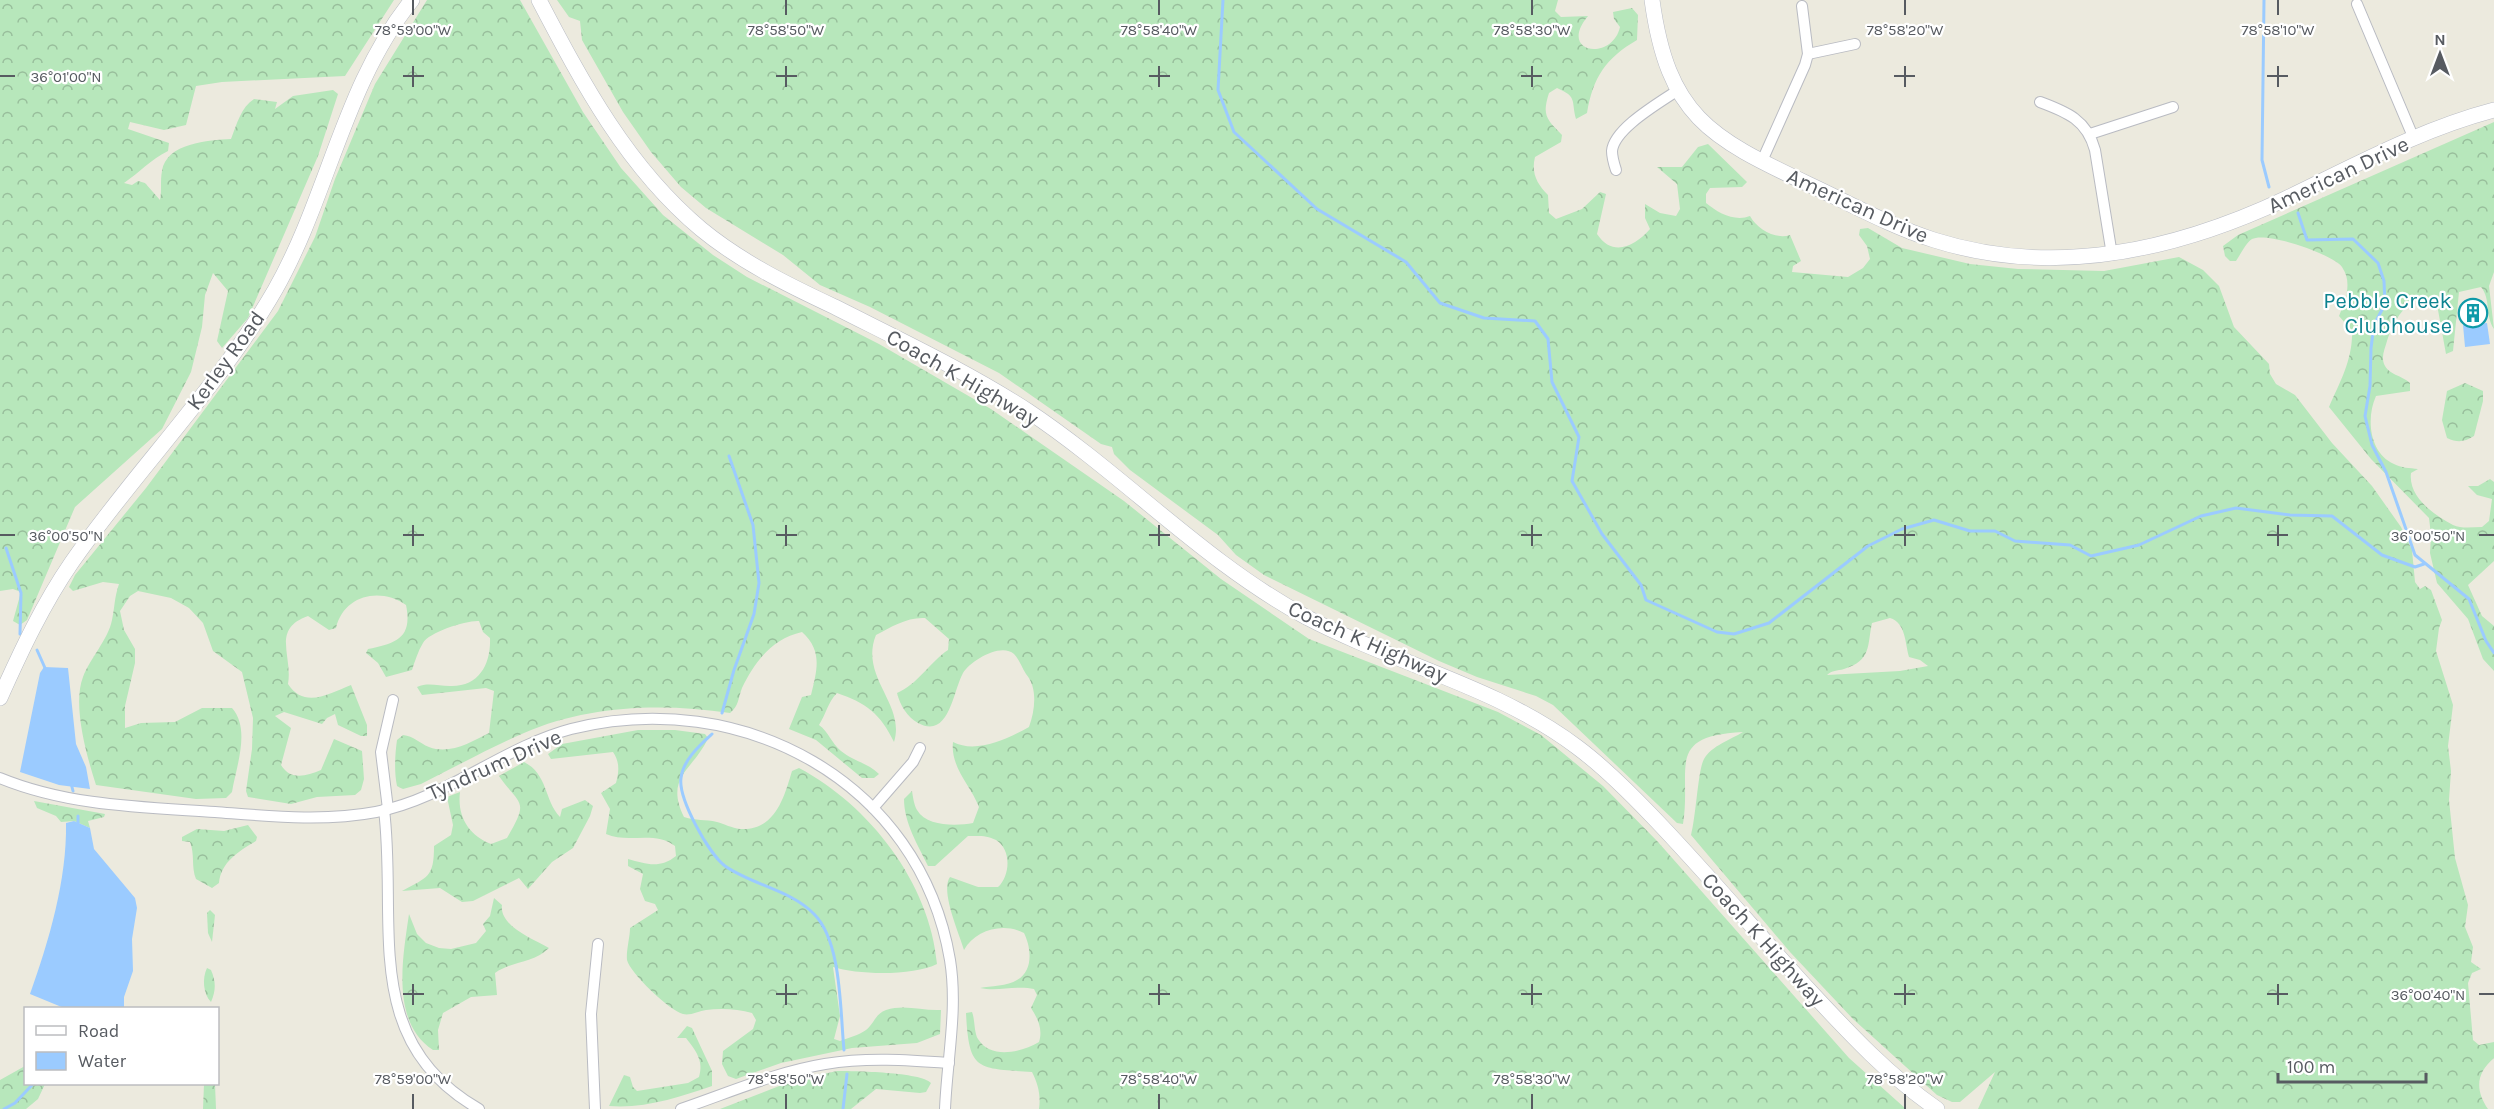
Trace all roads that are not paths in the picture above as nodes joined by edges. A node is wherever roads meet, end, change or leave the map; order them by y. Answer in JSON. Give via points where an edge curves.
{"nodes":[{"id":1,"x":412,"y":0,"type":"edge"},
{"id":2,"x":538,"y":0,"type":"edge"},
{"id":3,"x":1652,"y":0,"type":"edge"},
{"id":4,"x":2357,"y":4,"type":"dead end"},
{"id":5,"x":1802,"y":6,"type":"dead end"},
{"id":6,"x":1855,"y":44,"type":"dead end"},
{"id":7,"x":1808,"y":54,"type":"junction"},
{"id":8,"x":1678,"y":90,"type":"junction"},
{"id":9,"x":2040,"y":102,"type":"dead end"},
{"id":10,"x":2173,"y":107,"type":"dead end"},
{"id":11,"x":2494,"y":110,"type":"edge"},
{"id":12,"x":2090,"y":134,"type":"junction"},
{"id":13,"x":2414,"y":139,"type":"junction"},
{"id":14,"x":1762,"y":161,"type":"junction"},
{"id":15,"x":1616,"y":170,"type":"dead end"},
{"id":16,"x":2112,"y":255,"type":"junction"},
{"id":17,"x":0,"y":698,"type":"edge"},
{"id":18,"x":393,"y":700,"type":"dead end"},
{"id":19,"x":920,"y":748,"type":"dead end"},
{"id":20,"x":0,"y":778,"type":"edge"},
{"id":21,"x":873,"y":808,"type":"junction"},
{"id":22,"x":386,"y":809,"type":"junction"},
{"id":23,"x":598,"y":944,"type":"dead end"},
{"id":24,"x":949,"y":1063,"type":"junction"},
{"id":25,"x":479,"y":1109,"type":"edge"},
{"id":26,"x":595,"y":1109,"type":"edge"},
{"id":27,"x":681,"y":1109,"type":"edge"},
{"id":28,"x":945,"y":1109,"type":"edge"},
{"id":29,"x":1937,"y":1109,"type":"edge"}],
"edges":[{"from":1,"to":17,"type":"street","name":"Kerley Road","via":[[384,41],[363,82],[276,288],[247,333],[73,560],[31,632]]},
{"from":2,"to":29,"type":"street","name":"Coach K Highway","via":[[610,128],[658,188],[703,230],[770,275],[953,366],[1031,413],[1240,575],[1285,605],[1346,636],[1507,704],[1576,746],[1620,783],[1678,842],[1869,1053]]},
{"from":3,"to":8,"type":"street","name":"American Drive","via":[[1658,38],[1670,78]]},
{"from":4,"to":13,"type":"street"},
{"from":5,"to":7,"type":"street"},
{"from":6,"to":7,"type":"street"},
{"from":7,"to":14,"type":"street"},
{"from":8,"to":14,"type":"street","name":"American Drive","via":[[1711,131]]},
{"from":8,"to":15,"type":"street","via":[[1630,124],[1618,138],[1612,152]]},
{"from":9,"to":12,"type":"street","via":[[2076,117]]},
{"from":10,"to":12,"type":"street"},
{"from":11,"to":13,"type":"street","name":"American Drive"},
{"from":12,"to":16,"type":"street"},
{"from":13,"to":16,"type":"street","name":"American Drive","via":[[2231,222],[2181,240]]},
{"from":14,"to":16,"type":"street","name":"American Drive","via":[[1890,223],[1936,240],[2016,256]]},
{"from":18,"to":22,"type":"street","via":[[381,752]]},
{"from":19,"to":21,"type":"street","via":[[913,762]]},
{"from":20,"to":22,"type":"street","name":"Tyndrum Drive","via":[[58,797],[174,809],[298,817]]},
{"from":21,"to":22,"type":"street","name":"Tyndrum Drive","via":[[822,766],[775,741],[712,722],[662,718],[605,722],[552,735],[435,791]]},
{"from":21,"to":24,"type":"street","name":"Tyndrum Drive","via":[[922,878],[947,945],[952,1004]]},
{"from":22,"to":25,"type":"street","via":[[390,957],[396,1008],[430,1068],[443,1083]]},
{"from":23,"to":26,"type":"street","via":[[591,1014]]},
{"from":24,"to":27,"type":"street","via":[[883,1059],[825,1064],[785,1073]]},
{"from":24,"to":28,"type":"street","name":"Tyndrum Drive"}]}
